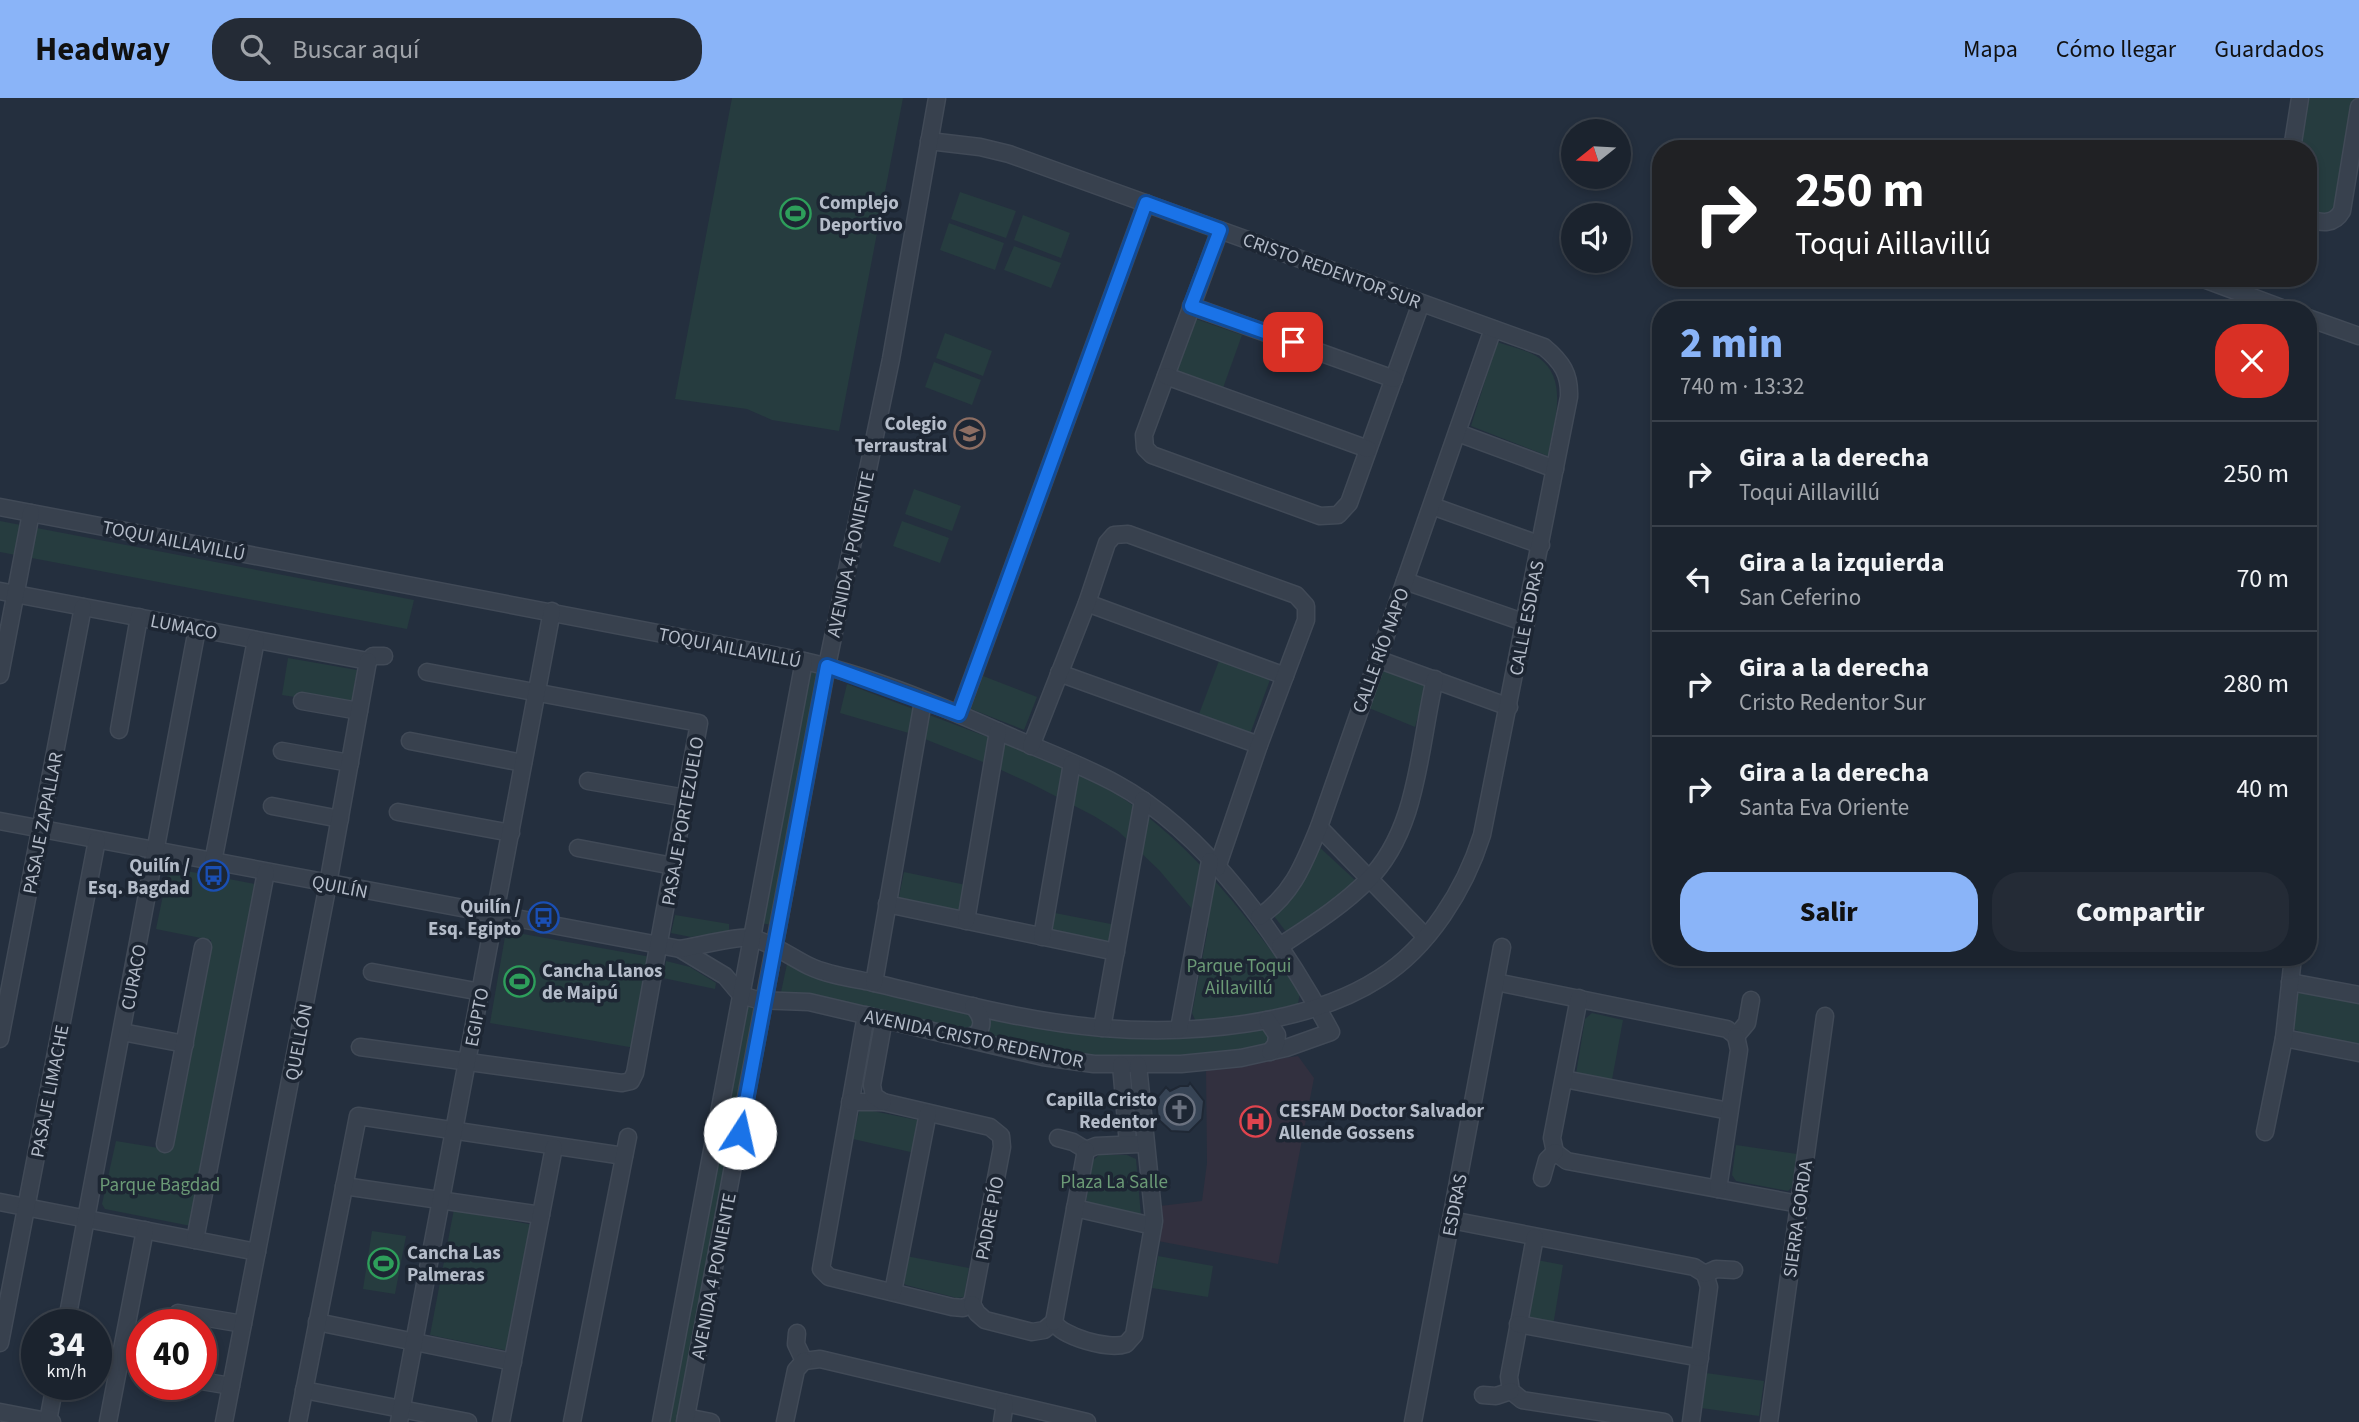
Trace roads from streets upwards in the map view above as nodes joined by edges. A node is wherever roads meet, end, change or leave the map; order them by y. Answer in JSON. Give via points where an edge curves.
{"nodes":[{"id":1,"x":937,"y":98,"type":"edge"},
{"id":2,"x":2300,"y":98,"type":"edge"},
{"id":3,"x":2359,"y":107,"type":"edge"},
{"id":4,"x":2293,"y":140,"type":"edge"},
{"id":5,"x":929,"y":141,"type":"junction"},
{"id":6,"x":1146,"y":203,"type":"junction"},
{"id":7,"x":2317,"y":221,"type":"edge"},
{"id":8,"x":1220,"y":230,"type":"junction"},
{"id":9,"x":2225,"y":287,"type":"edge"},
{"id":10,"x":2263,"y":301,"type":"edge"},
{"id":11,"x":1421,"y":303,"type":"junction"},
{"id":12,"x":1191,"y":306,"type":"junction"},
{"id":13,"x":2317,"y":320,"type":"edge"},
{"id":14,"x":1493,"y":329,"type":"junction"},
{"id":15,"x":2359,"y":336,"type":"edge"},
{"id":16,"x":1166,"y":376,"type":"junction"},
{"id":17,"x":1394,"y":379,"type":"junction"},
{"id":18,"x":1458,"y":433,"type":"junction"},
{"id":19,"x":1368,"y":449,"type":"junction"},
{"id":20,"x":1555,"y":469,"type":"junction"},
{"id":21,"x":1432,"y":506,"type":"junction"},
{"id":22,"x":0,"y":507,"type":"edge"},
{"id":23,"x":31,"y":513,"type":"junction"},
{"id":24,"x":1541,"y":545,"type":"junction"},
{"id":25,"x":1405,"y":581,"type":"junction"},
{"id":26,"x":8,"y":592,"type":"edge"},
{"id":27,"x":1087,"y":603,"type":"junction"},
{"id":28,"x":83,"y":607,"type":"junction"},
{"id":29,"x":552,"y":611,"type":"junction"},
{"id":30,"x":139,"y":617,"type":"junction"},
{"id":31,"x":1525,"y":623,"type":"junction"},
{"id":32,"x":197,"y":629,"type":"junction"},
{"id":33,"x":256,"y":640,"type":"junction"},
{"id":34,"x":384,"y":656,"type":"dead end"},
{"id":35,"x":1377,"y":659,"type":"junction"},
{"id":36,"x":368,"y":661,"type":"junction"},
{"id":37,"x":804,"y":661,"type":"junction"},
{"id":38,"x":827,"y":666,"type":"junction"},
{"id":39,"x":427,"y":671,"type":"dead end"},
{"id":40,"x":1059,"y":673,"type":"junction"},
{"id":41,"x":0,"y":675,"type":"edge"},
{"id":42,"x":1285,"y":676,"type":"junction"},
{"id":43,"x":1435,"y":679,"type":"junction"},
{"id":44,"x":537,"y":692,"type":"junction"},
{"id":45,"x":302,"y":701,"type":"dead end"},
{"id":46,"x":923,"y":701,"type":"junction"},
{"id":47,"x":1509,"y":707,"type":"junction"},
{"id":48,"x":359,"y":711,"type":"junction"},
{"id":49,"x":959,"y":714,"type":"junction"},
{"id":50,"x":119,"y":730,"type":"dead end"},
{"id":51,"x":998,"y":731,"type":"junction"},
{"id":52,"x":410,"y":741,"type":"dead end"},
{"id":53,"x":1259,"y":745,"type":"junction"},
{"id":54,"x":1031,"y":746,"type":"junction"},
{"id":55,"x":282,"y":751,"type":"dead end"},
{"id":56,"x":523,"y":763,"type":"junction"},
{"id":57,"x":1072,"y":763,"type":"junction"},
{"id":58,"x":349,"y":764,"type":"junction"},
{"id":59,"x":588,"y":781,"type":"dead end"},
{"id":60,"x":686,"y":798,"type":"junction"},
{"id":61,"x":1143,"y":800,"type":"junction"},
{"id":62,"x":272,"y":806,"type":"dead end"},
{"id":63,"x":398,"y":812,"type":"dead end"},
{"id":64,"x":340,"y":820,"type":"junction"},
{"id":65,"x":0,"y":821,"type":"edge"},
{"id":66,"x":1319,"y":827,"type":"junction"},
{"id":67,"x":41,"y":829,"type":"junction"},
{"id":68,"x":510,"y":833,"type":"junction"},
{"id":69,"x":97,"y":840,"type":"junction"},
{"id":70,"x":578,"y":848,"type":"dead end"},
{"id":71,"x":157,"y":851,"type":"junction"},
{"id":72,"x":213,"y":862,"type":"junction"},
{"id":73,"x":1214,"y":864,"type":"junction"},
{"id":74,"x":673,"y":866,"type":"junction"},
{"id":75,"x":266,"y":872,"type":"junction"},
{"id":76,"x":1369,"y":880,"type":"junction"},
{"id":77,"x":328,"y":884,"type":"junction"},
{"id":78,"x":887,"y":904,"type":"junction"},
{"id":79,"x":495,"y":915,"type":"junction"},
{"id":80,"x":1259,"y":917,"type":"junction"},
{"id":81,"x":966,"y":921,"type":"junction"},
{"id":82,"x":752,"y":937,"type":"junction"},
{"id":83,"x":1042,"y":937,"type":"junction"},
{"id":84,"x":1426,"y":937,"type":"junction"},
{"id":85,"x":659,"y":945,"type":"junction"},
{"id":86,"x":1280,"y":946,"type":"junction"},
{"id":87,"x":203,"y":947,"type":"dead end"},
{"id":88,"x":1502,"y":947,"type":"dead end"},
{"id":89,"x":774,"y":948,"type":"junction"},
{"id":90,"x":680,"y":949,"type":"junction"},
{"id":91,"x":1116,"y":951,"type":"junction"},
{"id":92,"x":2292,"y":966,"type":"edge"},
{"id":93,"x":372,"y":972,"type":"dead end"},
{"id":94,"x":1496,"y":982,"type":"junction"},
{"id":95,"x":2290,"y":982,"type":"junction"},
{"id":96,"x":874,"y":983,"type":"junction"},
{"id":97,"x":481,"y":992,"type":"junction"},
{"id":98,"x":741,"y":995,"type":"junction"},
{"id":99,"x":2359,"y":995,"type":"edge"},
{"id":100,"x":1579,"y":998,"type":"junction"},
{"id":101,"x":1751,"y":1000,"type":"dead end"},
{"id":102,"x":764,"y":1001,"type":"junction"},
{"id":103,"x":972,"y":1006,"type":"junction"},
{"id":104,"x":1317,"y":1006,"type":"junction"},
{"id":105,"x":866,"y":1015,"type":"junction"},
{"id":106,"x":1825,"y":1016,"type":"dead end"},
{"id":107,"x":884,"y":1019,"type":"junction"},
{"id":108,"x":1267,"y":1020,"type":"junction"},
{"id":109,"x":1102,"y":1028,"type":"junction"},
{"id":110,"x":1179,"y":1029,"type":"junction"},
{"id":111,"x":122,"y":1032,"type":"junction"},
{"id":112,"x":1331,"y":1032,"type":"joint"},
{"id":113,"x":1736,"y":1036,"type":"junction"},
{"id":114,"x":966,"y":1038,"type":"junction"},
{"id":115,"x":2284,"y":1038,"type":"junction"},
{"id":116,"x":0,"y":1039,"type":"edge"},
{"id":117,"x":185,"y":1044,"type":"junction"},
{"id":118,"x":360,"y":1047,"type":"dead end"},
{"id":119,"x":1270,"y":1052,"type":"junction"},
{"id":120,"x":2359,"y":1053,"type":"edge"},
{"id":121,"x":468,"y":1061,"type":"junction"},
{"id":122,"x":1121,"y":1065,"type":"junction"},
{"id":123,"x":1138,"y":1065,"type":"junction"},
{"id":124,"x":1564,"y":1079,"type":"junction"},
{"id":125,"x":850,"y":1102,"type":"junction"},
{"id":126,"x":883,"y":1102,"type":"junction"},
{"id":127,"x":1729,"y":1111,"type":"junction"},
{"id":128,"x":928,"y":1112,"type":"junction"},
{"id":129,"x":454,"y":1131,"type":"junction"},
{"id":130,"x":2265,"y":1132,"type":"dead end"},
{"id":131,"x":628,"y":1137,"type":"dead end"},
{"id":132,"x":1058,"y":1138,"type":"dead end"},
{"id":133,"x":165,"y":1144,"type":"dead end"},
{"id":134,"x":1128,"y":1144,"type":"junction"},
{"id":135,"x":1146,"y":1144,"type":"junction"},
{"id":136,"x":554,"y":1146,"type":"junction"},
{"id":137,"x":1086,"y":1150,"type":"junction"},
{"id":138,"x":1555,"y":1152,"type":"junction"},
{"id":139,"x":624,"y":1156,"type":"junction"},
{"id":140,"x":1542,"y":1178,"type":"dead end"},
{"id":141,"x":344,"y":1186,"type":"junction"},
{"id":142,"x":1718,"y":1189,"type":"junction"},
{"id":143,"x":441,"y":1201,"type":"junction"},
{"id":144,"x":0,"y":1202,"type":"edge"},
{"id":145,"x":1799,"y":1203,"type":"junction"},
{"id":146,"x":26,"y":1208,"type":"junction"},
{"id":147,"x":1075,"y":1208,"type":"junction"},
{"id":148,"x":541,"y":1215,"type":"junction"},
{"id":149,"x":86,"y":1219,"type":"junction"},
{"id":150,"x":1451,"y":1220,"type":"junction"},
{"id":151,"x":1153,"y":1226,"type":"junction"},
{"id":152,"x":145,"y":1230,"type":"junction"},
{"id":153,"x":1535,"y":1237,"type":"junction"},
{"id":154,"x":195,"y":1240,"type":"junction"},
{"id":155,"x":257,"y":1252,"type":"junction"},
{"id":156,"x":1734,"y":1270,"type":"dead end"},
{"id":157,"x":7,"y":1273,"type":"edge"},
{"id":158,"x":1705,"y":1274,"type":"junction"},
{"id":159,"x":893,"y":1292,"type":"junction"},
{"id":160,"x":972,"y":1304,"type":"junction"},
{"id":161,"x":69,"y":1309,"type":"edge"},
{"id":162,"x":217,"y":1320,"type":"edge"},
{"id":163,"x":1054,"y":1321,"type":"junction"},
{"id":164,"x":317,"y":1322,"type":"junction"},
{"id":165,"x":243,"y":1324,"type":"junction"},
{"id":166,"x":1518,"y":1324,"type":"junction"},
{"id":167,"x":1,"y":1332,"type":"edge"},
{"id":168,"x":797,"y":1333,"type":"dead end"},
{"id":169,"x":414,"y":1342,"type":"junction"},
{"id":170,"x":1700,"y":1358,"type":"junction"},
{"id":171,"x":804,"y":1361,"type":"junction"},
{"id":172,"x":513,"y":1362,"type":"junction"},
{"id":173,"x":217,"y":1384,"type":"edge"},
{"id":174,"x":231,"y":1386,"type":"junction"},
{"id":175,"x":304,"y":1390,"type":"junction"},
{"id":176,"x":1511,"y":1391,"type":"junction"},
{"id":177,"x":1483,"y":1395,"type":"dead end"},
{"id":178,"x":53,"y":1400,"type":"edge"},
{"id":179,"x":1005,"y":1403,"type":"junction"},
{"id":180,"x":0,"y":1412,"type":"edge"},
{"id":181,"x":400,"y":1415,"type":"edge"},
{"id":182,"x":686,"y":1419,"type":"edge"},
{"id":183,"x":50,"y":1422,"type":"edge"},
{"id":184,"x":108,"y":1422,"type":"edge"},
{"id":185,"x":224,"y":1422,"type":"edge"},
{"id":186,"x":298,"y":1422,"type":"edge"},
{"id":187,"x":468,"y":1422,"type":"edge"},
{"id":188,"x":502,"y":1422,"type":"edge"},
{"id":189,"x":572,"y":1422,"type":"edge"},
{"id":190,"x":661,"y":1422,"type":"edge"},
{"id":191,"x":711,"y":1422,"type":"edge"},
{"id":192,"x":785,"y":1422,"type":"edge"},
{"id":193,"x":1002,"y":1422,"type":"edge"},
{"id":194,"x":1085,"y":1422,"type":"edge"},
{"id":195,"x":1413,"y":1422,"type":"edge"},
{"id":196,"x":1664,"y":1422,"type":"edge"},
{"id":197,"x":1691,"y":1422,"type":"edge"},
{"id":198,"x":1769,"y":1422,"type":"edge"}],
"edges":[{"from":1,"to":5,"type":"street","name":"AVENIDA 4 PONIENTE"},
{"from":2,"to":4,"type":"street"},
{"from":3,"to":7,"type":"street","via":[[2342,211],[2328,223]]},
{"from":5,"to":6,"type":"street","name":"CRISTO REDENTOR SUR","via":[[993,150]]},
{"from":5,"to":38,"type":"street","name":"AVENIDA 4 PONIENTE","via":[[891,359]]},
{"from":6,"to":8,"type":"street","name":"CRISTO REDENTOR SUR"},
{"from":6,"to":49,"type":"street"},
{"from":8,"to":11,"type":"street","name":"CRISTO REDENTOR SUR"},
{"from":8,"to":12,"type":"street"},
{"from":9,"to":10,"type":"street"},
{"from":11,"to":14,"type":"street","name":"CRISTO REDENTOR SUR"},
{"from":11,"to":17,"type":"street"},
{"from":12,"to":16,"type":"street"},
{"from":12,"to":17,"type":"street"},
{"from":13,"to":15,"type":"street"},
{"from":14,"to":18,"type":"street","name":"CALLE RÍO NAPO"},
{"from":14,"to":20,"type":"street","name":"CALLE ESDRAS","via":[[1544,347],[1563,364],[1570,384]]},
{"from":16,"to":19,"type":"street"},
{"from":16,"to":19,"type":"street","via":[[1144,435],[1145,448],[1320,516],[1338,515],[1349,503]]},
{"from":17,"to":19,"type":"street"},
{"from":18,"to":20,"type":"street"},
{"from":18,"to":21,"type":"street","name":"CALLE RÍO NAPO"},
{"from":20,"to":24,"type":"street","name":"CALLE ESDRAS"},
{"from":21,"to":24,"type":"street"},
{"from":21,"to":25,"type":"street","name":"CALLE RÍO NAPO"},
{"from":22,"to":23,"type":"street","name":"TOQUI AILLAVILLÚ"},
{"from":23,"to":26,"type":"street"},
{"from":23,"to":29,"type":"street","name":"TOQUI AILLAVILLÚ"},
{"from":24,"to":31,"type":"street","name":"CALLE ESDRAS"},
{"from":25,"to":31,"type":"street"},
{"from":25,"to":35,"type":"street","name":"CALLE RÍO NAPO"},
{"from":26,"to":28,"type":"street","name":"LUMACO"},
{"from":26,"to":41,"type":"street"},
{"from":27,"to":40,"type":"street"},
{"from":27,"to":42,"type":"street"},
{"from":27,"to":42,"type":"street","via":[[1107,543],[1114,535],[1128,534],[1296,595],[1306,606],[1306,620]]},
{"from":28,"to":30,"type":"street","name":"LUMACO"},
{"from":28,"to":67,"type":"street","name":"PASAJE ZAPALLAR"},
{"from":29,"to":37,"type":"street","name":"TOQUI AILLAVILLÚ"},
{"from":29,"to":44,"type":"street","name":"EGIPTO"},
{"from":30,"to":32,"type":"street","name":"LUMACO"},
{"from":30,"to":50,"type":"street"},
{"from":31,"to":47,"type":"street","name":"CALLE ESDRAS"},
{"from":32,"to":33,"type":"street","name":"LUMACO"},
{"from":32,"to":71,"type":"street","name":"CURACO"},
{"from":33,"to":36,"type":"street","name":"LUMACO"},
{"from":33,"to":72,"type":"street"},
{"from":34,"to":36,"type":"street"},
{"from":35,"to":43,"type":"street"},
{"from":35,"to":66,"type":"street","name":"CALLE RÍO NAPO"},
{"from":36,"to":48,"type":"street","name":"QUELLÓN"},
{"from":37,"to":38,"type":"street","name":"TOQUI AILLAVILLÚ"},
{"from":37,"to":82,"type":"street","name":"AVENIDA 4 PONIENTE"},
{"from":38,"to":46,"type":"street","name":"TOQUI AILLAVILLÚ"},
{"from":38,"to":89,"type":"street","name":"AVENIDA 4 PONIENTE"},
{"from":39,"to":44,"type":"street"},
{"from":40,"to":53,"type":"street"},
{"from":40,"to":54,"type":"street"},
{"from":42,"to":53,"type":"street"},
{"from":43,"to":47,"type":"street"},
{"from":43,"to":76,"type":"street","via":[[1409,805],[1394,841]]},
{"from":44,"to":56,"type":"street","name":"EGIPTO"},
{"from":44,"to":60,"type":"street","name":"PASAJE PORTEZUELO","via":[[699,723]]},
{"from":45,"to":48,"type":"street"},
{"from":46,"to":49,"type":"street","name":"TOQUI AILLAVILLÚ"},
{"from":46,"to":78,"type":"street"},
{"from":47,"to":84,"type":"street","name":"CALLE ESDRAS","via":[[1478,849],[1448,907]]},
{"from":48,"to":58,"type":"street","name":"QUELLÓN"},
{"from":49,"to":51,"type":"street","name":"TOQUI AILLAVILLÚ"},
{"from":51,"to":54,"type":"street","name":"TOQUI AILLAVILLÚ"},
{"from":51,"to":81,"type":"street"},
{"from":52,"to":56,"type":"street"},
{"from":53,"to":73,"type":"street"},
{"from":54,"to":57,"type":"street","name":"TOQUI AILLAVILLÚ"},
{"from":55,"to":58,"type":"street"},
{"from":56,"to":68,"type":"street","name":"EGIPTO"},
{"from":57,"to":61,"type":"street","name":"TOQUI AILLAVILLÚ"},
{"from":57,"to":83,"type":"street"},
{"from":58,"to":64,"type":"street","name":"QUELLÓN"},
{"from":59,"to":60,"type":"street"},
{"from":60,"to":74,"type":"street","name":"PASAJE PORTEZUELO"},
{"from":61,"to":73,"type":"street","name":"TOQUI AILLAVILLÚ"},
{"from":61,"to":91,"type":"street"},
{"from":62,"to":64,"type":"street"},
{"from":63,"to":68,"type":"street"},
{"from":64,"to":77,"type":"street","name":"QUELLÓN"},
{"from":65,"to":67,"type":"street","name":"QUILÍN"},
{"from":66,"to":76,"type":"street"},
{"from":66,"to":80,"type":"street","name":"CALLE RÍO NAPO","via":[[1295,883]]},
{"from":67,"to":69,"type":"street","name":"QUILÍN"},
{"from":67,"to":116,"type":"street","name":"PASAJE ZAPALLAR"},
{"from":68,"to":79,"type":"street","name":"EGIPTO"},
{"from":69,"to":71,"type":"street","name":"QUILÍN"},
{"from":69,"to":146,"type":"street","name":"PASAJE LIMACHE"},
{"from":70,"to":74,"type":"street"},
{"from":71,"to":72,"type":"street","name":"QUILÍN"},
{"from":71,"to":111,"type":"street","name":"CURACO"},
{"from":72,"to":75,"type":"street","name":"QUILÍN"},
{"from":73,"to":80,"type":"street","name":"TOQUI AILLAVILLÚ"},
{"from":73,"to":110,"type":"street"},
{"from":74,"to":85,"type":"street","name":"PASAJE PORTEZUELO"},
{"from":75,"to":77,"type":"street","name":"QUILÍN"},
{"from":75,"to":154,"type":"street"},
{"from":76,"to":84,"type":"street"},
{"from":76,"to":86,"type":"street"},
{"from":77,"to":79,"type":"street","name":"QUILÍN"},
{"from":77,"to":155,"type":"street","name":"QUELLÓN"},
{"from":78,"to":81,"type":"street"},
{"from":78,"to":96,"type":"street"},
{"from":79,"to":85,"type":"street","name":"QUILÍN"},
{"from":79,"to":97,"type":"street","name":"EGIPTO"},
{"from":80,"to":86,"type":"street","name":"TOQUI AILLAVILLÚ"},
{"from":81,"to":83,"type":"street"},
{"from":82,"to":89,"type":"street","name":"AVENIDA CRISTO REDENTOR"},
{"from":82,"to":90,"type":"street","name":"QUILÍN"},
{"from":82,"to":98,"type":"street","name":"AVENIDA 4 PONIENTE"},
{"from":83,"to":91,"type":"street"},
{"from":84,"to":104,"type":"street","name":"CALLE ESDRAS","via":[[1381,978]]},
{"from":85,"to":90,"type":"street","name":"QUILÍN"},
{"from":85,"to":121,"type":"street","name":"PASAJE PORTEZUELO","via":[[631,1081]]},
{"from":86,"to":104,"type":"street","name":"TOQUI AILLAVILLÚ"},
{"from":87,"to":117,"type":"street"},
{"from":88,"to":94,"type":"street","name":"ESDRAS"},
{"from":89,"to":96,"type":"street","name":"AVENIDA CRISTO REDENTOR","via":[[820,970]]},
{"from":89,"to":102,"type":"street","name":"AVENIDA 4 PONIENTE"},
{"from":90,"to":98,"type":"street","name":"QUILÍN","via":[[725,976]]},
{"from":91,"to":109,"type":"street"},
{"from":92,"to":95,"type":"street"},
{"from":93,"to":97,"type":"street"},
{"from":94,"to":100,"type":"street"},
{"from":94,"to":150,"type":"street","name":"ESDRAS"},
{"from":95,"to":99,"type":"street"},
{"from":95,"to":115,"type":"street"},
{"from":96,"to":103,"type":"street","name":"AVENIDA CRISTO REDENTOR"},
{"from":97,"to":121,"type":"street","name":"EGIPTO"},
{"from":98,"to":102,"type":"street","name":"AVENIDA CRISTO REDENTOR"},
{"from":98,"to":190,"type":"street","name":"AVENIDA 4 PONIENTE"},
{"from":100,"to":113,"type":"street","via":[[1727,1029]]},
{"from":100,"to":124,"type":"street"},
{"from":101,"to":113,"type":"street","via":[[1747,1023]]},
{"from":102,"to":105,"type":"street","name":"AVENIDA CRISTO REDENTOR","via":[[809,1002]]},
{"from":102,"to":182,"type":"street","name":"AVENIDA 4 PONIENTE"},
{"from":103,"to":109,"type":"street","name":"AVENIDA CRISTO REDENTOR"},
{"from":103,"to":114,"type":"street","via":[[982,1024],[977,1034]]},
{"from":104,"to":108,"type":"street","name":"AVENIDA CRISTO REDENTOR"},
{"from":104,"to":112,"type":"street","name":"TOQUI AILLAVILLÚ"},
{"from":105,"to":107,"type":"street","name":"AVENIDA CRISTO REDENTOR"},
{"from":105,"to":125,"type":"street"},
{"from":106,"to":145,"type":"street","name":"SIERRA GORDA"},
{"from":107,"to":114,"type":"street","name":"AVENIDA CRISTO REDENTOR"},
{"from":107,"to":126,"type":"street","via":[[872,1085],[874,1096]]},
{"from":108,"to":110,"type":"street","name":"AVENIDA CRISTO REDENTOR"},
{"from":108,"to":119,"type":"street","via":[[1277,1034]]},
{"from":109,"to":110,"type":"street","name":"AVENIDA CRISTO REDENTOR"},
{"from":111,"to":117,"type":"street"},
{"from":111,"to":149,"type":"street","name":"CURACO"},
{"from":112,"to":119,"type":"street","name":"AVENIDA CRISTO REDENTOR"},
{"from":113,"to":127,"type":"street","via":[[1739,1050]]},
{"from":114,"to":122,"type":"street","name":"AVENIDA CRISTO REDENTOR","via":[[1071,1062]]},
{"from":115,"to":120,"type":"street"},
{"from":115,"to":130,"type":"street"},
{"from":117,"to":133,"type":"street"},
{"from":118,"to":121,"type":"street"},
{"from":119,"to":123,"type":"street","name":"AVENIDA CRISTO REDENTOR","via":[[1210,1062]]},
{"from":121,"to":129,"type":"street","name":"EGIPTO"},
{"from":122,"to":123,"type":"street","name":"AVENIDA CRISTO REDENTOR"},
{"from":122,"to":134,"type":"street"},
{"from":123,"to":135,"type":"street"},
{"from":124,"to":127,"type":"street"},
{"from":124,"to":138,"type":"street","via":[[1552,1138]]},
{"from":125,"to":126,"type":"street","name":"PADRE PÍO"},
{"from":125,"to":159,"type":"street","via":[[820,1261],[825,1274]]},
{"from":126,"to":128,"type":"street","name":"PADRE PÍO"},
{"from":127,"to":142,"type":"street"},
{"from":128,"to":159,"type":"street"},
{"from":128,"to":160,"type":"street","name":"PADRE PÍO","via":[[990,1127],[1003,1142]]},
{"from":129,"to":136,"type":"street"},
{"from":129,"to":141,"type":"street","via":[[358,1116]]},
{"from":129,"to":143,"type":"street","name":"EGIPTO"},
{"from":131,"to":139,"type":"street"},
{"from":132,"to":137,"type":"street"},
{"from":134,"to":135,"type":"street"},
{"from":134,"to":137,"type":"street"},
{"from":135,"to":151,"type":"street"},
{"from":136,"to":139,"type":"street"},
{"from":136,"to":148,"type":"street"},
{"from":137,"to":147,"type":"street"},
{"from":138,"to":140,"type":"street","via":[[1547,1160]]},
{"from":138,"to":142,"type":"street","via":[[1567,1161]]},
{"from":139,"to":189,"type":"street"},
{"from":141,"to":143,"type":"street"},
{"from":141,"to":164,"type":"street"},
{"from":142,"to":145,"type":"street"},
{"from":143,"to":148,"type":"street"},
{"from":143,"to":169,"type":"street","name":"EGIPTO"},
{"from":144,"to":146,"type":"street"},
{"from":145,"to":198,"type":"street","name":"SIERRA GORDA"},
{"from":146,"to":149,"type":"street"},
{"from":146,"to":157,"type":"street","name":"PASAJE LIMACHE"},
{"from":147,"to":151,"type":"street"},
{"from":147,"to":163,"type":"street"},
{"from":148,"to":172,"type":"street"},
{"from":149,"to":152,"type":"street"},
{"from":149,"to":161,"type":"street","name":"CURACO"},
{"from":150,"to":153,"type":"street"},
{"from":150,"to":195,"type":"street","name":"ESDRAS"},
{"from":151,"to":163,"type":"street","via":[[1134,1335],[1126,1344],[1115,1346],[1066,1335]]},
{"from":152,"to":154,"type":"street"},
{"from":152,"to":184,"type":"street"},
{"from":153,"to":158,"type":"street","via":[[1694,1267]]},
{"from":153,"to":166,"type":"street"},
{"from":154,"to":155,"type":"street"},
{"from":155,"to":165,"type":"street","name":"QUELLÓN"},
{"from":156,"to":158,"type":"street"},
{"from":157,"to":167,"type":"street","name":"PASAJE LIMACHE"},
{"from":158,"to":170,"type":"street","via":[[1709,1287]]},
{"from":159,"to":160,"type":"street","via":[[952,1307]]},
{"from":160,"to":163,"type":"street","via":[[985,1320],[1032,1332],[1044,1330]]},
{"from":162,"to":165,"type":"street"},
{"from":164,"to":169,"type":"street"},
{"from":164,"to":175,"type":"street"},
{"from":165,"to":174,"type":"street","name":"QUELLÓN"},
{"from":166,"to":170,"type":"street"},
{"from":166,"to":176,"type":"street","via":[[1508,1377]]},
{"from":168,"to":171,"type":"street","via":[[796,1344]]},
{"from":169,"to":172,"type":"street"},
{"from":169,"to":181,"type":"street","name":"EGIPTO"},
{"from":170,"to":197,"type":"street"},
{"from":171,"to":179,"type":"street","via":[[820,1359]]},
{"from":171,"to":192,"type":"street","via":[[796,1370]]},
{"from":172,"to":188,"type":"street"},
{"from":173,"to":174,"type":"street"},
{"from":174,"to":185,"type":"street","name":"QUELLÓN"},
{"from":175,"to":181,"type":"street"},
{"from":175,"to":186,"type":"street"},
{"from":176,"to":177,"type":"street"},
{"from":176,"to":196,"type":"street","via":[[1521,1400]]},
{"from":178,"to":183,"type":"street"},
{"from":179,"to":193,"type":"street"},
{"from":179,"to":194,"type":"street"},
{"from":180,"to":183,"type":"street"},
{"from":181,"to":187,"type":"street"},
{"from":182,"to":191,"type":"street"}]}
